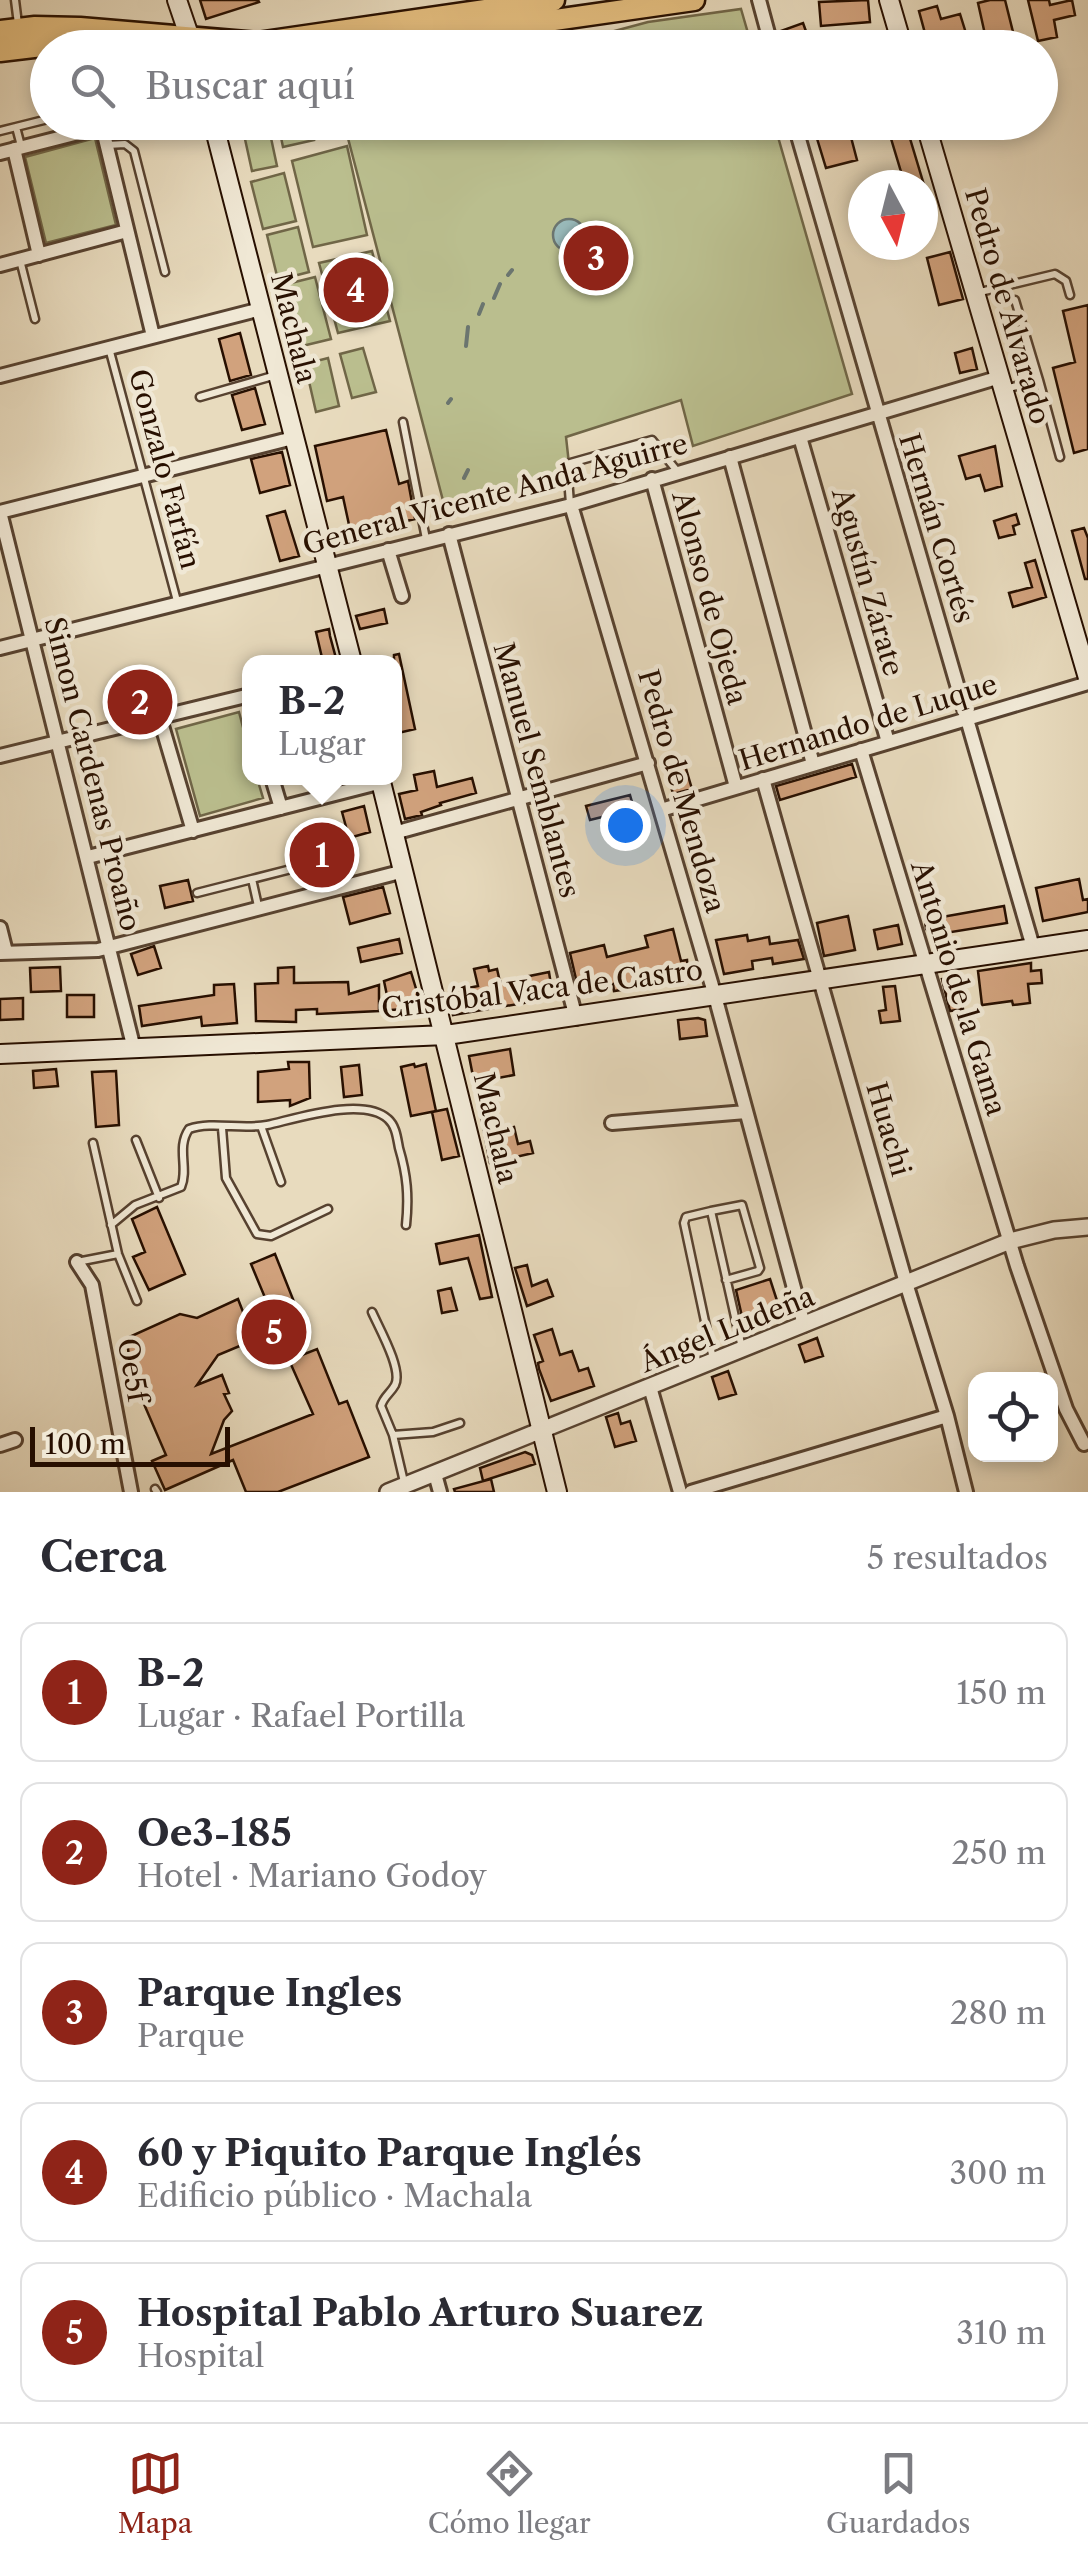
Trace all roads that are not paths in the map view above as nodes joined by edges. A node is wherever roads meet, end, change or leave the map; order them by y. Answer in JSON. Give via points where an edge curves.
{"nodes":[{"id":1,"x":15,"y":0,"type":"edge"},
{"id":2,"x":177,"y":0,"type":"edge"},
{"id":3,"x":554,"y":0,"type":"edge"},
{"id":4,"x":694,"y":0,"type":"edge"},
{"id":5,"x":759,"y":0,"type":"edge"},
{"id":6,"x":889,"y":0,"type":"edge"},
{"id":7,"x":428,"y":20,"type":"junction"},
{"id":8,"x":68,"y":30,"type":"edge"},
{"id":9,"x":96,"y":30,"type":"edge"},
{"id":10,"x":187,"y":30,"type":"edge"},
{"id":11,"x":354,"y":30,"type":"edge"},
{"id":12,"x":404,"y":30,"type":"edge"},
{"id":13,"x":767,"y":30,"type":"edge"},
{"id":14,"x":898,"y":30,"type":"edge"},
{"id":15,"x":9,"y":40,"type":"edge"},
{"id":16,"x":30,"y":124,"type":"edge"},
{"id":17,"x":16,"y":127,"type":"junction"},
{"id":18,"x":0,"y":131,"type":"edge"},
{"id":19,"x":48,"y":140,"type":"edge"},
{"id":20,"x":105,"y":140,"type":"edge"},
{"id":21,"x":218,"y":140,"type":"edge"},
{"id":22,"x":799,"y":140,"type":"edge"},
{"id":23,"x":930,"y":140,"type":"edge"},
{"id":24,"x":106,"y":146,"type":"junction"},
{"id":25,"x":12,"y":150,"type":"edge"},
{"id":26,"x":127,"y":232,"type":"junction"},
{"id":27,"x":40,"y":255,"type":"junction"},
{"id":28,"x":20,"y":260,"type":"junction"},
{"id":29,"x":0,"y":265,"type":"edge"},
{"id":30,"x":164,"y":272,"type":"dead end"},
{"id":31,"x":975,"y":293,"type":"junction"},
{"id":32,"x":1070,"y":294,"type":"dead end"},
{"id":33,"x":1016,"y":300,"type":"dead end"},
{"id":34,"x":262,"y":310,"type":"junction"},
{"id":35,"x":36,"y":319,"type":"dead end"},
{"id":36,"x":154,"y":336,"type":"junction"},
{"id":37,"x":109,"y":348,"type":"junction"},
{"id":38,"x":277,"y":375,"type":"junction"},
{"id":39,"x":0,"y":376,"type":"edge"},
{"id":40,"x":1038,"y":380,"type":"junction"},
{"id":41,"x":1002,"y":383,"type":"junction"},
{"id":42,"x":200,"y":397,"type":"dead end"},
{"id":43,"x":878,"y":415,"type":"junction"},
{"id":44,"x":403,"y":422,"type":"dead end"},
{"id":45,"x":800,"y":436,"type":"junction"},
{"id":46,"x":293,"y":438,"type":"junction"},
{"id":47,"x":1060,"y":457,"type":"dead end"},
{"id":48,"x":730,"y":458,"type":"junction"},
{"id":49,"x":678,"y":472,"type":"junction"},
{"id":50,"x":145,"y":474,"type":"junction"},
{"id":51,"x":652,"y":479,"type":"junction"},
{"id":52,"x":570,"y":505,"type":"junction"},
{"id":53,"x":0,"y":512,"type":"edge"},
{"id":54,"x":450,"y":534,"type":"junction"},
{"id":55,"x":426,"y":540,"type":"junction"},
{"id":56,"x":388,"y":550,"type":"junction"},
{"id":57,"x":327,"y":564,"type":"junction"},
{"id":58,"x":402,"y":596,"type":"dead end"},
{"id":59,"x":177,"y":602,"type":"junction"},
{"id":60,"x":33,"y":639,"type":"junction"},
{"id":61,"x":0,"y":648,"type":"edge"},
{"id":62,"x":350,"y":655,"type":"edge"},
{"id":63,"x":1088,"y":681,"type":"edge"},
{"id":64,"x":242,"y":699,"type":"edge"},
{"id":65,"x":160,"y":718,"type":"junction"},
{"id":66,"x":968,"y":718,"type":"junction"},
{"id":67,"x":59,"y":742,"type":"junction"},
{"id":68,"x":888,"y":742,"type":"junction"},
{"id":69,"x":861,"y":750,"type":"junction"},
{"id":70,"x":0,"y":756,"type":"edge"},
{"id":71,"x":648,"y":763,"type":"junction"},
{"id":72,"x":813,"y":764,"type":"junction"},
{"id":73,"x":763,"y":779,"type":"junction"},
{"id":74,"x":274,"y":785,"type":"edge"},
{"id":75,"x":363,"y":785,"type":"edge"},
{"id":76,"x":382,"y":785,"type":"edge"},
{"id":77,"x":736,"y":787,"type":"junction"},
{"id":78,"x":517,"y":798,"type":"junction"},
{"id":79,"x":280,"y":808,"type":"junction"},
{"id":80,"x":662,"y":810,"type":"junction"},
{"id":81,"x":193,"y":830,"type":"junction"},
{"id":82,"x":394,"y":833,"type":"junction"},
{"id":83,"x":88,"y":857,"type":"junction"},
{"id":84,"x":298,"y":867,"type":"dead end"},
{"id":85,"x":404,"y":871,"type":"junction"},
{"id":86,"x":252,"y":879,"type":"junction"},
{"id":87,"x":197,"y":893,"type":"dead end"},
{"id":88,"x":258,"y":907,"type":"junction"},
{"id":89,"x":0,"y":928,"type":"edge"},
{"id":90,"x":1088,"y":940,"type":"edge"},
{"id":91,"x":110,"y":946,"type":"junction"},
{"id":92,"x":1033,"y":947,"type":"junction"},
{"id":93,"x":3,"y":952,"type":"edge"},
{"id":94,"x":924,"y":963,"type":"junction"},
{"id":95,"x":822,"y":978,"type":"junction"},
{"id":96,"x":715,"y":996,"type":"junction"},
{"id":97,"x":576,"y":1018,"type":"junction"},
{"id":98,"x":446,"y":1035,"type":"junction"},
{"id":99,"x":134,"y":1049,"type":"junction"},
{"id":100,"x":0,"y":1054,"type":"edge"},
{"id":101,"x":746,"y":1112,"type":"junction"},
{"id":102,"x":612,"y":1123,"type":"dead end"},
{"id":103,"x":262,"y":1126,"type":"junction"},
{"id":104,"x":222,"y":1128,"type":"junction"},
{"id":105,"x":136,"y":1140,"type":"dead end"},
{"id":106,"x":93,"y":1143,"type":"dead end"},
{"id":107,"x":281,"y":1182,"type":"dead end"},
{"id":108,"x":160,"y":1198,"type":"junction"},
{"id":109,"x":328,"y":1209,"type":"dead end"},
{"id":110,"x":711,"y":1211,"type":"junction"},
{"id":111,"x":111,"y":1224,"type":"junction"},
{"id":112,"x":406,"y":1225,"type":"dead end"},
{"id":113,"x":1088,"y":1228,"type":"edge"},
{"id":114,"x":1010,"y":1241,"type":"junction"},
{"id":115,"x":118,"y":1254,"type":"junction"},
{"id":116,"x":77,"y":1262,"type":"joint"},
{"id":117,"x":726,"y":1280,"type":"junction"},
{"id":118,"x":906,"y":1283,"type":"junction"},
{"id":119,"x":137,"y":1302,"type":"dead end"},
{"id":120,"x":372,"y":1312,"type":"dead end"},
{"id":121,"x":804,"y":1325,"type":"junction"},
{"id":122,"x":742,"y":1350,"type":"junction"},
{"id":123,"x":713,"y":1362,"type":"junction"},
{"id":124,"x":650,"y":1387,"type":"junction"},
{"id":125,"x":947,"y":1416,"type":"junction"},
{"id":126,"x":460,"y":1423,"type":"dead end"},
{"id":127,"x":540,"y":1432,"type":"junction"},
{"id":128,"x":393,"y":1435,"type":"junction"},
{"id":129,"x":15,"y":1440,"type":"dead end"},
{"id":130,"x":1084,"y":1444,"type":"dead end"},
{"id":131,"x":0,"y":1446,"type":"edge"},
{"id":132,"x":435,"y":1474,"type":"junction"},
{"id":133,"x":405,"y":1485,"type":"junction"},
{"id":134,"x":130,"y":1492,"type":"edge"},
{"id":135,"x":388,"y":1492,"type":"edge"},
{"id":136,"x":440,"y":1492,"type":"edge"},
{"id":137,"x":557,"y":1492,"type":"edge"},
{"id":138,"x":680,"y":1492,"type":"edge"},
{"id":139,"x":691,"y":1492,"type":"edge"},
{"id":140,"x":966,"y":1492,"type":"edge"}],
"edges":[{"from":1,"to":15,"type":"lane"},
{"from":2,"to":10,"type":"main road"},
{"from":3,"to":7,"type":"main road"},
{"from":4,"to":7,"type":"main road"},
{"from":5,"to":13,"type":"street"},
{"from":6,"to":14,"type":"main road"},
{"from":7,"to":11,"type":"main road"},
{"from":7,"to":12,"type":"main road"},
{"from":8,"to":9,"type":"main road"},
{"from":16,"to":17,"type":"lane"},
{"from":17,"to":18,"type":"lane"},
{"from":17,"to":25,"type":"lane"},
{"from":19,"to":25,"type":"street"},
{"from":20,"to":24,"type":"street"},
{"from":21,"to":34,"type":"main road","name":"Machala"},
{"from":22,"to":43,"type":"street","name":"Hernán Cortés"},
{"from":23,"to":31,"type":"main road","name":"Pedro de Alvarado"},
{"from":24,"to":26,"type":"street"},
{"from":24,"to":30,"type":"lane","via":[[121,143],[134,151]]},
{"from":25,"to":27,"type":"street"},
{"from":26,"to":27,"type":"street"},
{"from":26,"to":36,"type":"street"},
{"from":27,"to":28,"type":"street"},
{"from":28,"to":29,"type":"street"},
{"from":28,"to":35,"type":"lane"},
{"from":31,"to":32,"type":"lane","via":[[1055,274]]},
{"from":31,"to":41,"type":"main road","name":"Pedro de Alvarado"},
{"from":33,"to":40,"type":"lane"},
{"from":34,"to":36,"type":"street"},
{"from":34,"to":38,"type":"main road","name":"Machala"},
{"from":36,"to":37,"type":"street"},
{"from":37,"to":39,"type":"street"},
{"from":37,"to":50,"type":"lane","name":"Gonzalo Farfán"},
{"from":38,"to":42,"type":"lane"},
{"from":38,"to":46,"type":"main road","name":"Machala"},
{"from":40,"to":41,"type":"lane"},
{"from":40,"to":47,"type":"lane"},
{"from":41,"to":43,"type":"street","name":"General Vicente Anda Aguirre"},
{"from":41,"to":63,"type":"main road","name":"Pedro de Alvarado"},
{"from":43,"to":45,"type":"street","name":"General Vicente Anda Aguirre"},
{"from":43,"to":66,"type":"street","name":"Hernán Cortés"},
{"from":44,"to":55,"type":"lane"},
{"from":45,"to":48,"type":"street","name":"General Vicente Anda Aguirre"},
{"from":45,"to":68,"type":"street","name":"Agustín Zárate"},
{"from":46,"to":50,"type":"street"},
{"from":46,"to":57,"type":"main road","name":"Machala"},
{"from":48,"to":49,"type":"street","name":"General Vicente Anda Aguirre"},
{"from":48,"to":72,"type":"street"},
{"from":49,"to":51,"type":"street","name":"General Vicente Anda Aguirre"},
{"from":49,"to":52,"type":"lane","via":[[652,440],[568,464]]},
{"from":50,"to":53,"type":"street"},
{"from":50,"to":59,"type":"lane","name":"Gonzalo Farfán"},
{"from":51,"to":52,"type":"street","name":"General Vicente Anda Aguirre"},
{"from":51,"to":77,"type":"street","name":"Alonso de Ojeda"},
{"from":52,"to":54,"type":"street","name":"General Vicente Anda Aguirre"},
{"from":52,"to":71,"type":"street","name":"Pedro de Mendoza"},
{"from":53,"to":60,"type":"street","name":"Simon Cardenas Proaño"},
{"from":54,"to":55,"type":"street","name":"General Vicente Anda Aguirre"},
{"from":54,"to":78,"type":"street","name":"Manuel Semblantes"},
{"from":55,"to":56,"type":"street","name":"General Vicente Anda Aguirre"},
{"from":56,"to":57,"type":"street","name":"General Vicente Anda Aguirre"},
{"from":56,"to":58,"type":"street"},
{"from":57,"to":59,"type":"street","name":"General Vicente Anda Aguirre"},
{"from":57,"to":62,"type":"main road","name":"Machala"},
{"from":59,"to":60,"type":"street","name":"General Vicente Anda Aguirre"},
{"from":60,"to":61,"type":"street","name":"General Vicente Anda Aguirre"},
{"from":60,"to":67,"type":"street","name":"Simon Cardenas Proaño"},
{"from":63,"to":66,"type":"street","name":"Hernando de Luque"},
{"from":64,"to":65,"type":"street"},
{"from":65,"to":67,"type":"street"},
{"from":65,"to":81,"type":"street"},
{"from":66,"to":68,"type":"street","name":"Hernando de Luque"},
{"from":66,"to":92,"type":"street","name":"Hernán Cortés"},
{"from":67,"to":70,"type":"street"},
{"from":67,"to":83,"type":"street","name":"Simon Cardenas Proaño"},
{"from":68,"to":69,"type":"street","name":"Hernando de Luque"},
{"from":69,"to":72,"type":"street","name":"Hernando de Luque"},
{"from":69,"to":94,"type":"street","name":"Antonio de la Gama"},
{"from":71,"to":78,"type":"street"},
{"from":71,"to":80,"type":"street","name":"Pedro de Mendoza"},
{"from":72,"to":73,"type":"street","name":"Hernando de Luque"},
{"from":73,"to":77,"type":"street","name":"Hernando de Luque"},
{"from":73,"to":95,"type":"street","name":"Huachi"},
{"from":74,"to":79,"type":"street"},
{"from":75,"to":79,"type":"street"},
{"from":76,"to":82,"type":"main road","name":"Machala"},
{"from":77,"to":80,"type":"street","name":"Hernando de Luque"},
{"from":78,"to":82,"type":"street"},
{"from":78,"to":97,"type":"street","name":"Manuel Semblantes"},
{"from":79,"to":81,"type":"street"},
{"from":80,"to":96,"type":"street","name":"Pedro de Mendoza"},
{"from":81,"to":83,"type":"street"},
{"from":82,"to":85,"type":"main road","name":"Machala"},
{"from":83,"to":91,"type":"street","name":"Simon Cardenas Proaño"},
{"from":84,"to":86,"type":"lane"},
{"from":85,"to":88,"type":"street"},
{"from":85,"to":98,"type":"main road","name":"Machala"},
{"from":86,"to":87,"type":"lane"},
{"from":86,"to":88,"type":"lane"},
{"from":88,"to":91,"type":"street"},
{"from":89,"to":93,"type":"street"},
{"from":90,"to":92,"type":"main road","name":"Cristóbal Vaca de Castro"},
{"from":91,"to":93,"type":"street"},
{"from":91,"to":99,"type":"street","name":"Simon Cardenas Proaño"},
{"from":92,"to":94,"type":"main road","name":"Cristóbal Vaca de Castro"},
{"from":94,"to":95,"type":"main road","name":"Cristóbal Vaca de Castro"},
{"from":94,"to":114,"type":"street","name":"Antonio de la Gama"},
{"from":95,"to":96,"type":"main road","name":"Cristóbal Vaca de Castro"},
{"from":95,"to":118,"type":"street","name":"Huachi"},
{"from":96,"to":97,"type":"main road","name":"Cristóbal Vaca de Castro"},
{"from":96,"to":101,"type":"street","name":"Pedro de Mendoza"},
{"from":97,"to":98,"type":"main road","name":"Cristóbal Vaca de Castro"},
{"from":98,"to":99,"type":"main road","name":"Cristóbal Vaca de Castro"},
{"from":98,"to":127,"type":"main road","name":"Machala"},
{"from":99,"to":100,"type":"main road","name":"Cristóbal Vaca de Castro"},
{"from":101,"to":102,"type":"street"},
{"from":101,"to":121,"type":"street","name":"Pedro de Mendoza"},
{"from":103,"to":104,"type":"lane"},
{"from":103,"to":107,"type":"lane"},
{"from":103,"to":112,"type":"lane","via":[[333,1110],[390,1120],[407,1176]]},
{"from":104,"to":108,"type":"lane","via":[[201,1126],[185,1134],[184,1183]]},
{"from":104,"to":109,"type":"lane","via":[[226,1178],[257,1234],[271,1236]]},
{"from":105,"to":108,"type":"lane"},
{"from":106,"to":111,"type":"lane"},
{"from":108,"to":111,"type":"lane","via":[[135,1205]]},
{"from":110,"to":117,"type":"lane"},
{"from":110,"to":117,"type":"lane","via":[[742,1205],[760,1268]]},
{"from":110,"to":123,"type":"lane","via":[[684,1222]]},
{"from":111,"to":115,"type":"lane"},
{"from":113,"to":114,"type":"street","name":"Ángel Ludeña"},
{"from":114,"to":118,"type":"street","name":"Ángel Ludeña"},
{"from":114,"to":130,"type":"street","name":"Antonio de la Gama"},
{"from":115,"to":116,"type":"lane"},
{"from":115,"to":119,"type":"lane"},
{"from":116,"to":134,"type":"street","name":"Oe5f","via":[[92,1285]]},
{"from":117,"to":122,"type":"lane"},
{"from":118,"to":121,"type":"street","name":"Ángel Ludeña"},
{"from":118,"to":125,"type":"street","name":"Huachi"},
{"from":120,"to":128,"type":"lane","via":[[397,1370],[381,1406]]},
{"from":121,"to":122,"type":"street","name":"Ángel Ludeña"},
{"from":122,"to":123,"type":"street","name":"Ángel Ludeña"},
{"from":123,"to":124,"type":"street","name":"Ángel Ludeña"},
{"from":124,"to":127,"type":"street","name":"Ángel Ludeña"},
{"from":124,"to":138,"type":"street"},
{"from":125,"to":139,"type":"street"},
{"from":125,"to":140,"type":"street","name":"Huachi"},
{"from":126,"to":128,"type":"lane"},
{"from":127,"to":132,"type":"street","name":"Ángel Ludeña"},
{"from":127,"to":137,"type":"main road","name":"Machala"},
{"from":128,"to":133,"type":"lane"},
{"from":129,"to":131,"type":"street"},
{"from":132,"to":133,"type":"street","name":"Ángel Ludeña"},
{"from":132,"to":136,"type":"street"},
{"from":133,"to":135,"type":"street","name":"Ángel Ludeña"}]}
